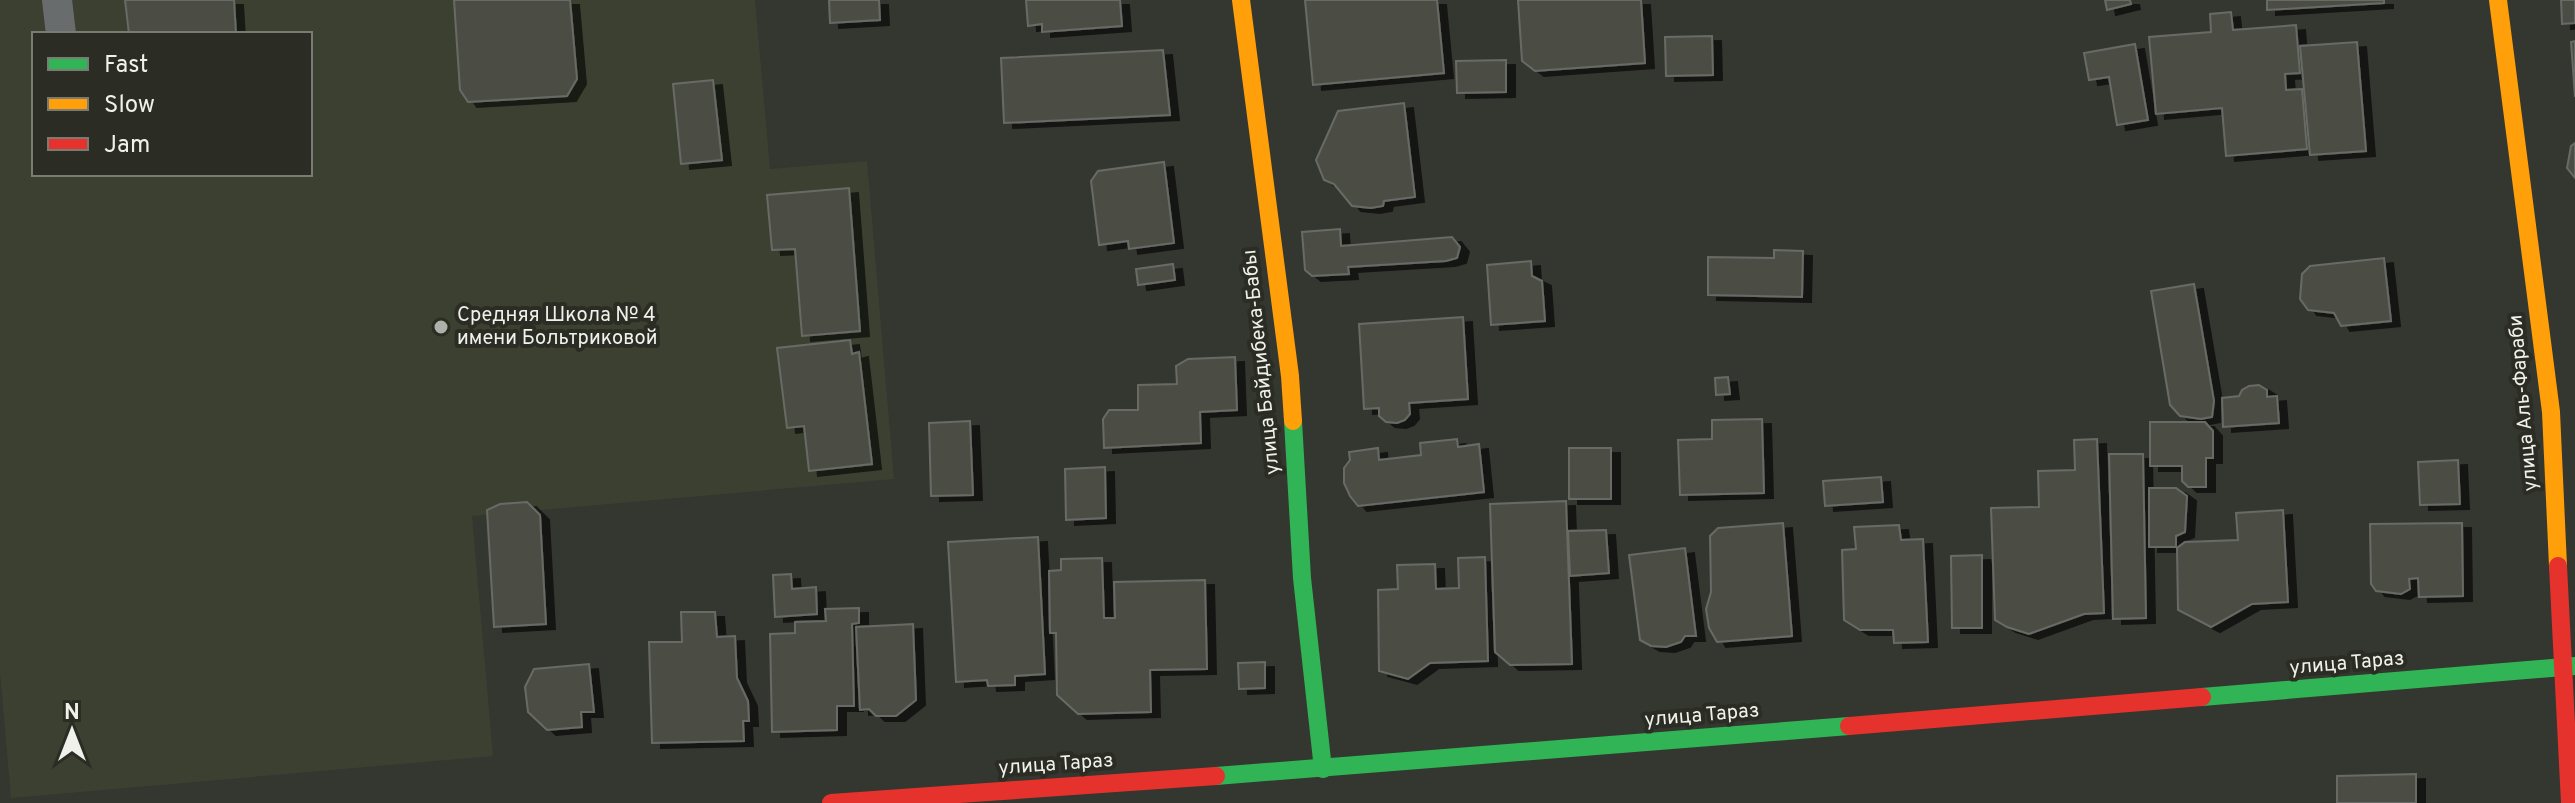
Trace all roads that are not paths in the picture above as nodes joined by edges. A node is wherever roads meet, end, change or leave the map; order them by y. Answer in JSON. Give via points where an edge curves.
{"nodes":[{"id":1,"x":57,"y":0,"type":"edge"},
{"id":2,"x":1241,"y":0,"type":"edge"},
{"id":3,"x":2498,"y":0,"type":"edge"},
{"id":4,"x":61,"y":32,"type":"edge"},
{"id":5,"x":2570,"y":667,"type":"edge"},
{"id":6,"x":1323,"y":769,"type":"junction"},
{"id":7,"x":831,"y":803,"type":"edge"},
{"id":8,"x":2570,"y":803,"type":"edge"}],
"edges":[{"from":1,"to":4,"type":"lane"},
{"from":2,"to":6,"type":"street","name":"улица Байдибека-Бабы","via":[[1290,376],[1302,578]]},
{"from":3,"to":5,"type":"street","name":"улица Аль-Фараби","via":[[2551,412]]},
{"from":5,"to":6,"type":"street","name":"улица Тараз"},
{"from":5,"to":8,"type":"street","name":"улица Аль-Фараби"},
{"from":6,"to":7,"type":"street","name":"улица Тараз"}]}
